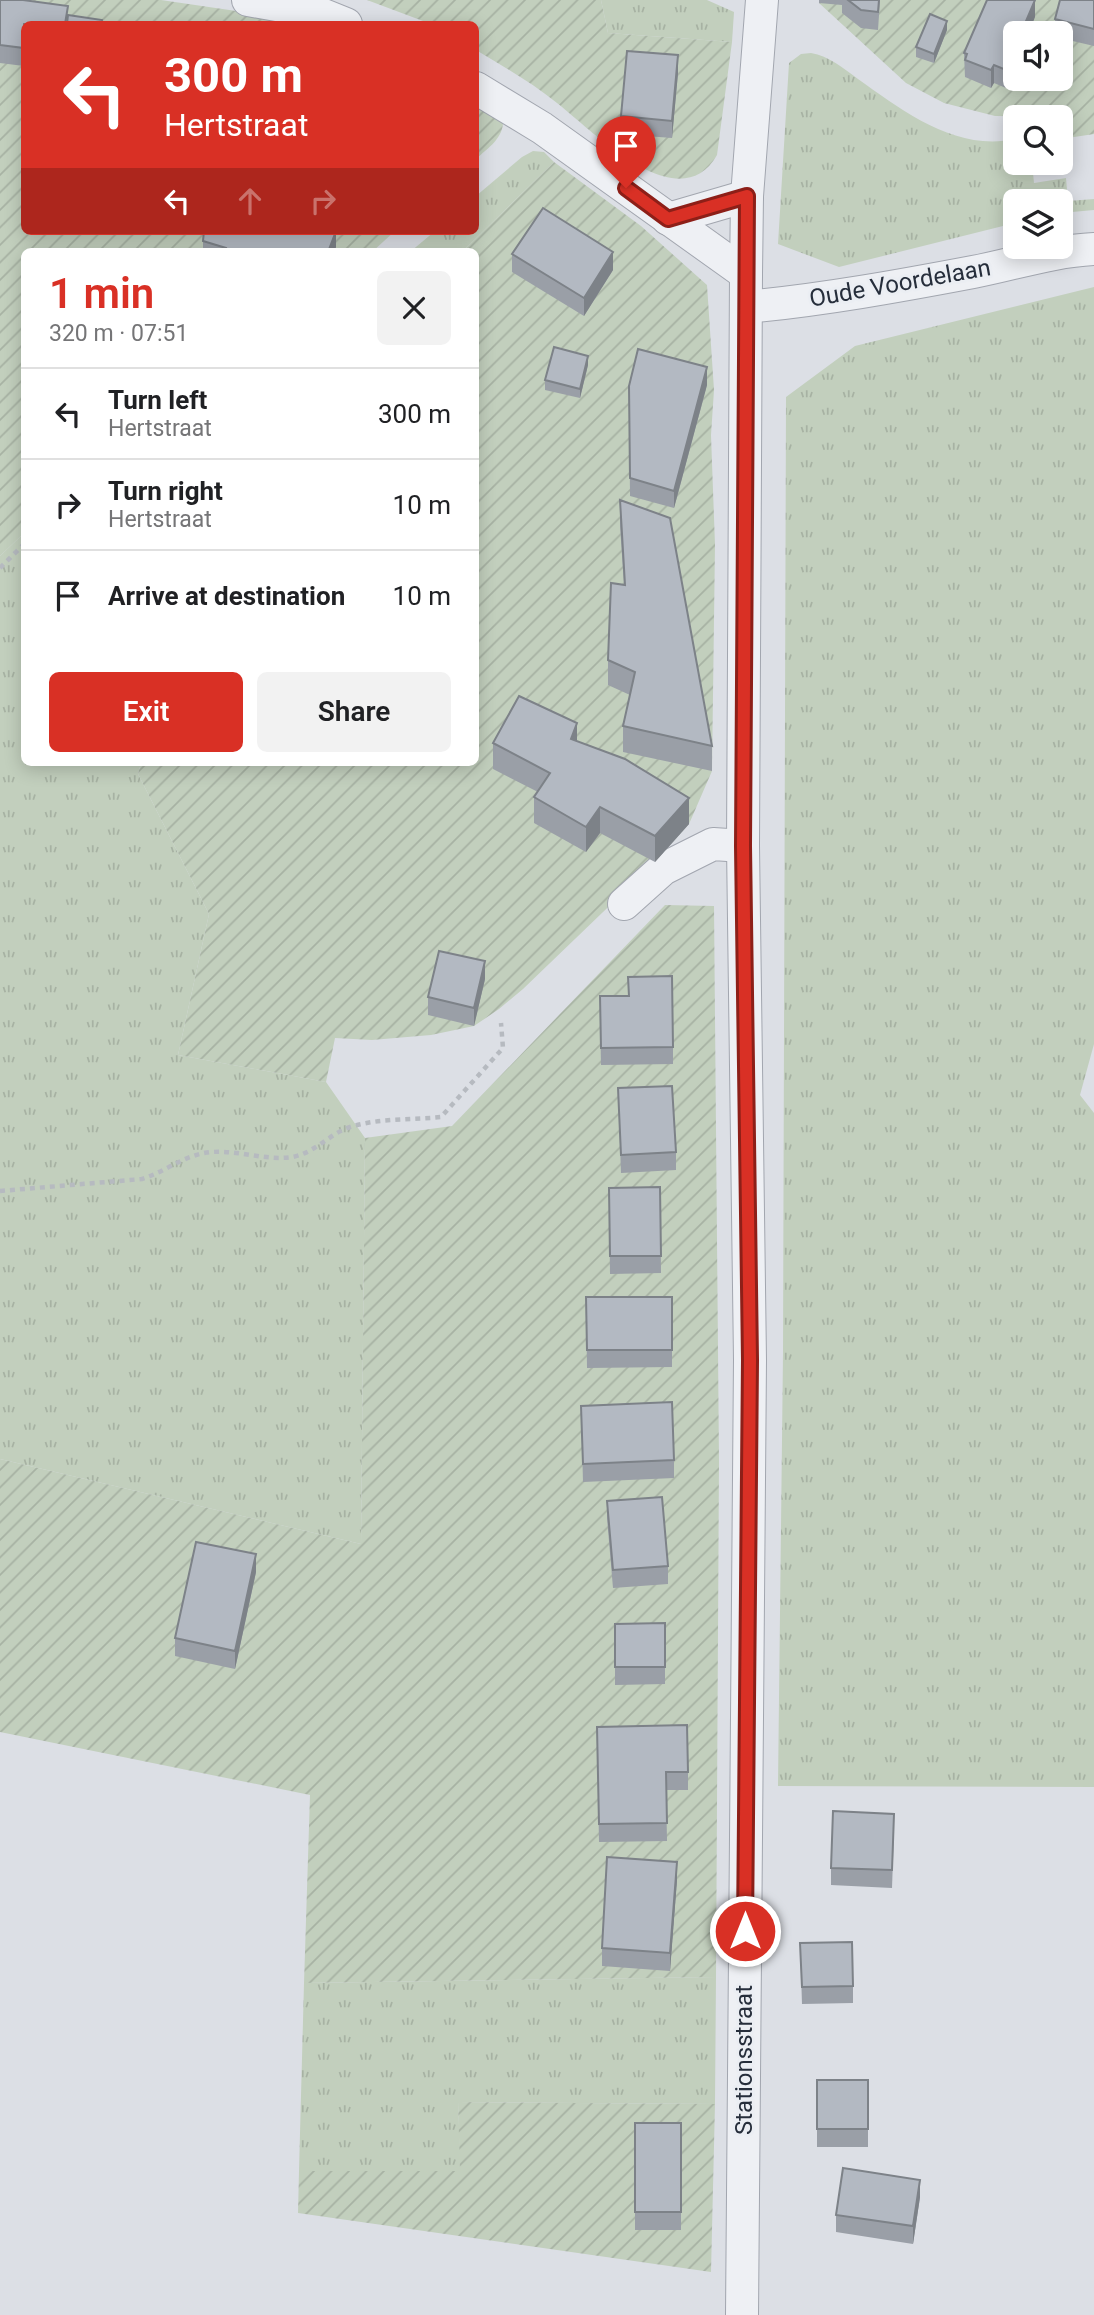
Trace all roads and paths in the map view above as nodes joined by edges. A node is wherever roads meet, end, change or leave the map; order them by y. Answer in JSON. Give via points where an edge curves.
{"nodes":[{"id":1,"x":248,"y":0,"type":"edge"},
{"id":2,"x":762,"y":0,"type":"edge"},
{"id":3,"x":338,"y":21,"type":"edge"},
{"id":4,"x":479,"y":90,"type":"edge"},
{"id":5,"x":747,"y":196,"type":"junction"},
{"id":6,"x":668,"y":219,"type":"junction"},
{"id":7,"x":1094,"y":249,"type":"edge"},
{"id":8,"x":746,"y":274,"type":"junction"},
{"id":9,"x":746,"y":307,"type":"junction"},
{"id":10,"x":21,"y":547,"type":"edge"},
{"id":11,"x":0,"y":568,"type":"edge"},
{"id":12,"x":743,"y":846,"type":"junction"},
{"id":13,"x":624,"y":904,"type":"dead end"},
{"id":14,"x":501,"y":1023,"type":"dead end"},
{"id":15,"x":0,"y":1191,"type":"edge"},
{"id":16,"x":742,"y":2315,"type":"edge"}],
"edges":[{"from":1,"to":3,"type":"street","via":[[316,12]]},
{"from":2,"to":5,"type":"street","name":"Stationsstraat"},
{"from":4,"to":6,"type":"street"},
{"from":5,"to":6,"type":"street"},
{"from":5,"to":8,"type":"street","name":"Stationsstraat"},
{"from":6,"to":8,"type":"street"},
{"from":7,"to":9,"type":"street","name":"Oude Voordelaan"},
{"from":8,"to":9,"type":"street","name":"Stationsstraat"},
{"from":9,"to":12,"type":"street","name":"Stationsstraat"},
{"from":10,"to":11,"type":"path"},
{"from":12,"to":13,"type":"street","via":[[713,844],[663,869]]},
{"from":12,"to":16,"type":"street","name":"Stationsstraat","via":[[750,1374]]},
{"from":14,"to":15,"type":"path","via":[[503,1048],[441,1116],[348,1127],[296,1156],[212,1152],[191,1155],[142,1179]]}]}
